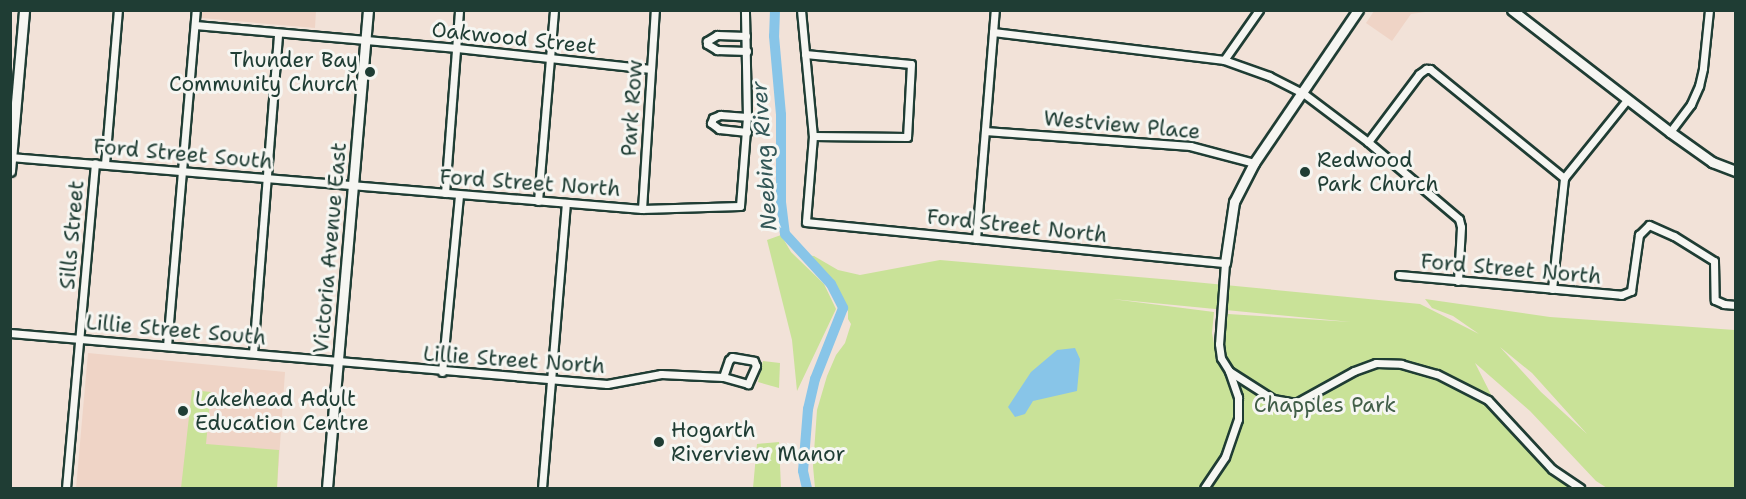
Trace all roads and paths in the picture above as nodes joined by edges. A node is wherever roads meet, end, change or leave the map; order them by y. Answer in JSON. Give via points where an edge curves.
{"nodes":[{"id":1,"x":24,"y":10,"type":"edge"},
{"id":2,"x":118,"y":10,"type":"edge"},
{"id":3,"x":196,"y":10,"type":"edge"},
{"id":4,"x":368,"y":10,"type":"edge"},
{"id":5,"x":459,"y":10,"type":"edge"},
{"id":6,"x":554,"y":10,"type":"edge"},
{"id":7,"x":655,"y":10,"type":"edge"},
{"id":8,"x":745,"y":10,"type":"edge"},
{"id":9,"x":801,"y":10,"type":"edge"},
{"id":10,"x":995,"y":10,"type":"edge"},
{"id":11,"x":1259,"y":10,"type":"edge"},
{"id":12,"x":1358,"y":10,"type":"edge"},
{"id":13,"x":1708,"y":11,"type":"edge"},
{"id":14,"x":1516,"y":12,"type":"edge"},
{"id":15,"x":195,"y":25,"type":"junction"},
{"id":16,"x":993,"y":32,"type":"junction"},
{"id":17,"x":278,"y":33,"type":"junction"},
{"id":18,"x":746,"y":36,"type":"junction"},
{"id":19,"x":366,"y":40,"type":"junction"},
{"id":20,"x":457,"y":48,"type":"junction"},
{"id":21,"x":747,"y":51,"type":"junction"},
{"id":22,"x":806,"y":54,"type":"junction"},
{"id":23,"x":550,"y":57,"type":"junction"},
{"id":24,"x":1224,"y":60,"type":"junction"},
{"id":25,"x":651,"y":69,"type":"junction"},
{"id":26,"x":1303,"y":93,"type":"junction"},
{"id":27,"x":1627,"y":100,"type":"junction"},
{"id":28,"x":747,"y":117,"type":"junction"},
{"id":29,"x":985,"y":131,"type":"junction"},
{"id":30,"x":747,"y":132,"type":"junction"},
{"id":31,"x":1670,"y":132,"type":"junction"},
{"id":32,"x":813,"y":136,"type":"junction"},
{"id":33,"x":1368,"y":142,"type":"junction"},
{"id":34,"x":11,"y":157,"type":"edge"},
{"id":35,"x":95,"y":163,"type":"junction"},
{"id":36,"x":1254,"y":163,"type":"junction"},
{"id":37,"x":105,"y":164,"type":"junction"},
{"id":38,"x":183,"y":170,"type":"junction"},
{"id":39,"x":10,"y":171,"type":"edge"},
{"id":40,"x":1736,"y":171,"type":"edge"},
{"id":41,"x":268,"y":178,"type":"junction"},
{"id":42,"x":1564,"y":178,"type":"junction"},
{"id":43,"x":353,"y":186,"type":"junction"},
{"id":44,"x":445,"y":194,"type":"junction"},
{"id":45,"x":459,"y":195,"type":"junction"},
{"id":46,"x":538,"y":201,"type":"junction"},
{"id":47,"x":566,"y":203,"type":"junction"},
{"id":48,"x":642,"y":209,"type":"junction"},
{"id":49,"x":976,"y":239,"type":"junction"},
{"id":50,"x":1225,"y":263,"type":"junction"},
{"id":51,"x":1399,"y":276,"type":"dead end"},
{"id":52,"x":1458,"y":281,"type":"junction"},
{"id":53,"x":1552,"y":289,"type":"junction"},
{"id":54,"x":1736,"y":305,"type":"edge"},
{"id":55,"x":10,"y":333,"type":"edge"},
{"id":56,"x":80,"y":339,"type":"junction"},
{"id":57,"x":167,"y":346,"type":"junction"},
{"id":58,"x":253,"y":353,"type":"junction"},
{"id":59,"x":338,"y":362,"type":"junction"},
{"id":60,"x":1229,"y":371,"type":"junction"},
{"id":61,"x":442,"y":372,"type":"junction"},
{"id":62,"x":723,"y":377,"type":"junction"},
{"id":63,"x":550,"y":379,"type":"junction"},
{"id":64,"x":66,"y":489,"type":"edge"},
{"id":65,"x":327,"y":489,"type":"edge"},
{"id":66,"x":542,"y":489,"type":"edge"},
{"id":67,"x":1204,"y":489,"type":"edge"},
{"id":68,"x":1580,"y":489,"type":"edge"}],
"edges":[{"from":1,"to":34,"type":"street"},
{"from":2,"to":37,"type":"street"},
{"from":3,"to":15,"type":"street"},
{"from":4,"to":19,"type":"street","name":"Victoria Avenue East"},
{"from":5,"to":20,"type":"street"},
{"from":6,"to":23,"type":"street"},
{"from":7,"to":25,"type":"street","name":"Park Row"},
{"from":8,"to":18,"type":"street"},
{"from":9,"to":22,"type":"street"},
{"from":10,"to":16,"type":"street"},
{"from":11,"to":24,"type":"street"},
{"from":12,"to":26,"type":"street"},
{"from":13,"to":31,"type":"street","via":[[1698,86],[1691,104]]},
{"from":14,"to":27,"type":"street"},
{"from":15,"to":17,"type":"street","name":"Oakwood Street"},
{"from":15,"to":38,"type":"street"},
{"from":16,"to":24,"type":"street"},
{"from":16,"to":29,"type":"street"},
{"from":17,"to":19,"type":"street","name":"Oakwood Street"},
{"from":17,"to":41,"type":"street"},
{"from":18,"to":21,"type":"street"},
{"from":18,"to":21,"type":"street","via":[[717,35],[707,44],[717,50]]},
{"from":19,"to":20,"type":"street","name":"Oakwood Street"},
{"from":19,"to":43,"type":"street","name":"Victoria Avenue East"},
{"from":20,"to":23,"type":"street","name":"Oakwood Street"},
{"from":20,"to":44,"type":"street"},
{"from":21,"to":28,"type":"street"},
{"from":22,"to":32,"type":"street"},
{"from":22,"to":32,"type":"street","via":[[911,64],[907,137]]},
{"from":23,"to":25,"type":"street","name":"Oakwood Street"},
{"from":23,"to":46,"type":"street"},
{"from":24,"to":26,"type":"street","via":[[1269,75]]},
{"from":25,"to":48,"type":"street","name":"Park Row"},
{"from":26,"to":33,"type":"street"},
{"from":26,"to":36,"type":"street"},
{"from":27,"to":31,"type":"street"},
{"from":27,"to":42,"type":"street"},
{"from":28,"to":30,"type":"street"},
{"from":28,"to":30,"type":"street","via":[[720,115],[711,123],[719,129]]},
{"from":29,"to":36,"type":"street","name":"Westview Place","via":[[1190,146]]},
{"from":29,"to":49,"type":"street"},
{"from":30,"to":48,"type":"street","name":"Ford Street North","via":[[740,206]]},
{"from":31,"to":40,"type":"street","via":[[1712,162]]},
{"from":32,"to":49,"type":"street","name":"Ford Street North","via":[[806,222]]},
{"from":33,"to":42,"type":"street","via":[[1419,74],[1430,69]]},
{"from":33,"to":52,"type":"street","via":[[1459,219]]},
{"from":34,"to":35,"type":"street","name":"Ford Street South"},
{"from":34,"to":39,"type":"street"},
{"from":35,"to":37,"type":"street","name":"Ford Street South"},
{"from":35,"to":56,"type":"street","name":"Sills Street"},
{"from":36,"to":50,"type":"street","via":[[1234,202]]},
{"from":37,"to":38,"type":"street","name":"Ford Street South"},
{"from":38,"to":41,"type":"street","name":"Ford Street South"},
{"from":38,"to":57,"type":"street"},
{"from":41,"to":43,"type":"street","name":"Ford Street South"},
{"from":41,"to":58,"type":"street"},
{"from":42,"to":53,"type":"street"},
{"from":43,"to":44,"type":"street","name":"Ford Street North"},
{"from":43,"to":59,"type":"street","name":"Victoria Avenue East"},
{"from":44,"to":45,"type":"street","name":"Ford Street North"},
{"from":45,"to":46,"type":"street","name":"Ford Street North"},
{"from":45,"to":61,"type":"street"},
{"from":46,"to":47,"type":"street","name":"Ford Street North"},
{"from":47,"to":48,"type":"street","name":"Ford Street North"},
{"from":47,"to":63,"type":"street"},
{"from":49,"to":50,"type":"street","name":"Ford Street North"},
{"from":50,"to":60,"type":"street","via":[[1220,351]]},
{"from":51,"to":52,"type":"street","name":"Ford Street North"},
{"from":52,"to":53,"type":"street","name":"Ford Street North"},
{"from":53,"to":54,"type":"street","name":"Ford Street North","via":[[1621,295],[1631,291],[1639,235],[1649,225],[1714,261],[1715,300]]},
{"from":55,"to":56,"type":"street","name":"Lillie Street South"},
{"from":56,"to":57,"type":"street","name":"Lillie Street South"},
{"from":56,"to":64,"type":"street","name":"Sills Street"},
{"from":57,"to":58,"type":"street","name":"Lillie Street South"},
{"from":58,"to":59,"type":"street","name":"Lillie Street South"},
{"from":59,"to":61,"type":"street","name":"Lillie Street North"},
{"from":59,"to":65,"type":"street","name":"Victoria Avenue East"},
{"from":60,"to":67,"type":"street","via":[[1238,398],[1238,419],[1225,458]]},
{"from":60,"to":68,"type":"street","via":[[1273,399],[1296,403],[1376,363],[1421,369],[1488,400],[1552,469]]},
{"from":61,"to":63,"type":"street","name":"Lillie Street North"},
{"from":62,"to":62,"type":"street","name":"Lillie Street North","via":[[748,384],[756,366],[754,361],[732,357]]},
{"from":62,"to":63,"type":"street","name":"Lillie Street North","via":[[660,374],[607,384]]},
{"from":63,"to":66,"type":"street"}]}
